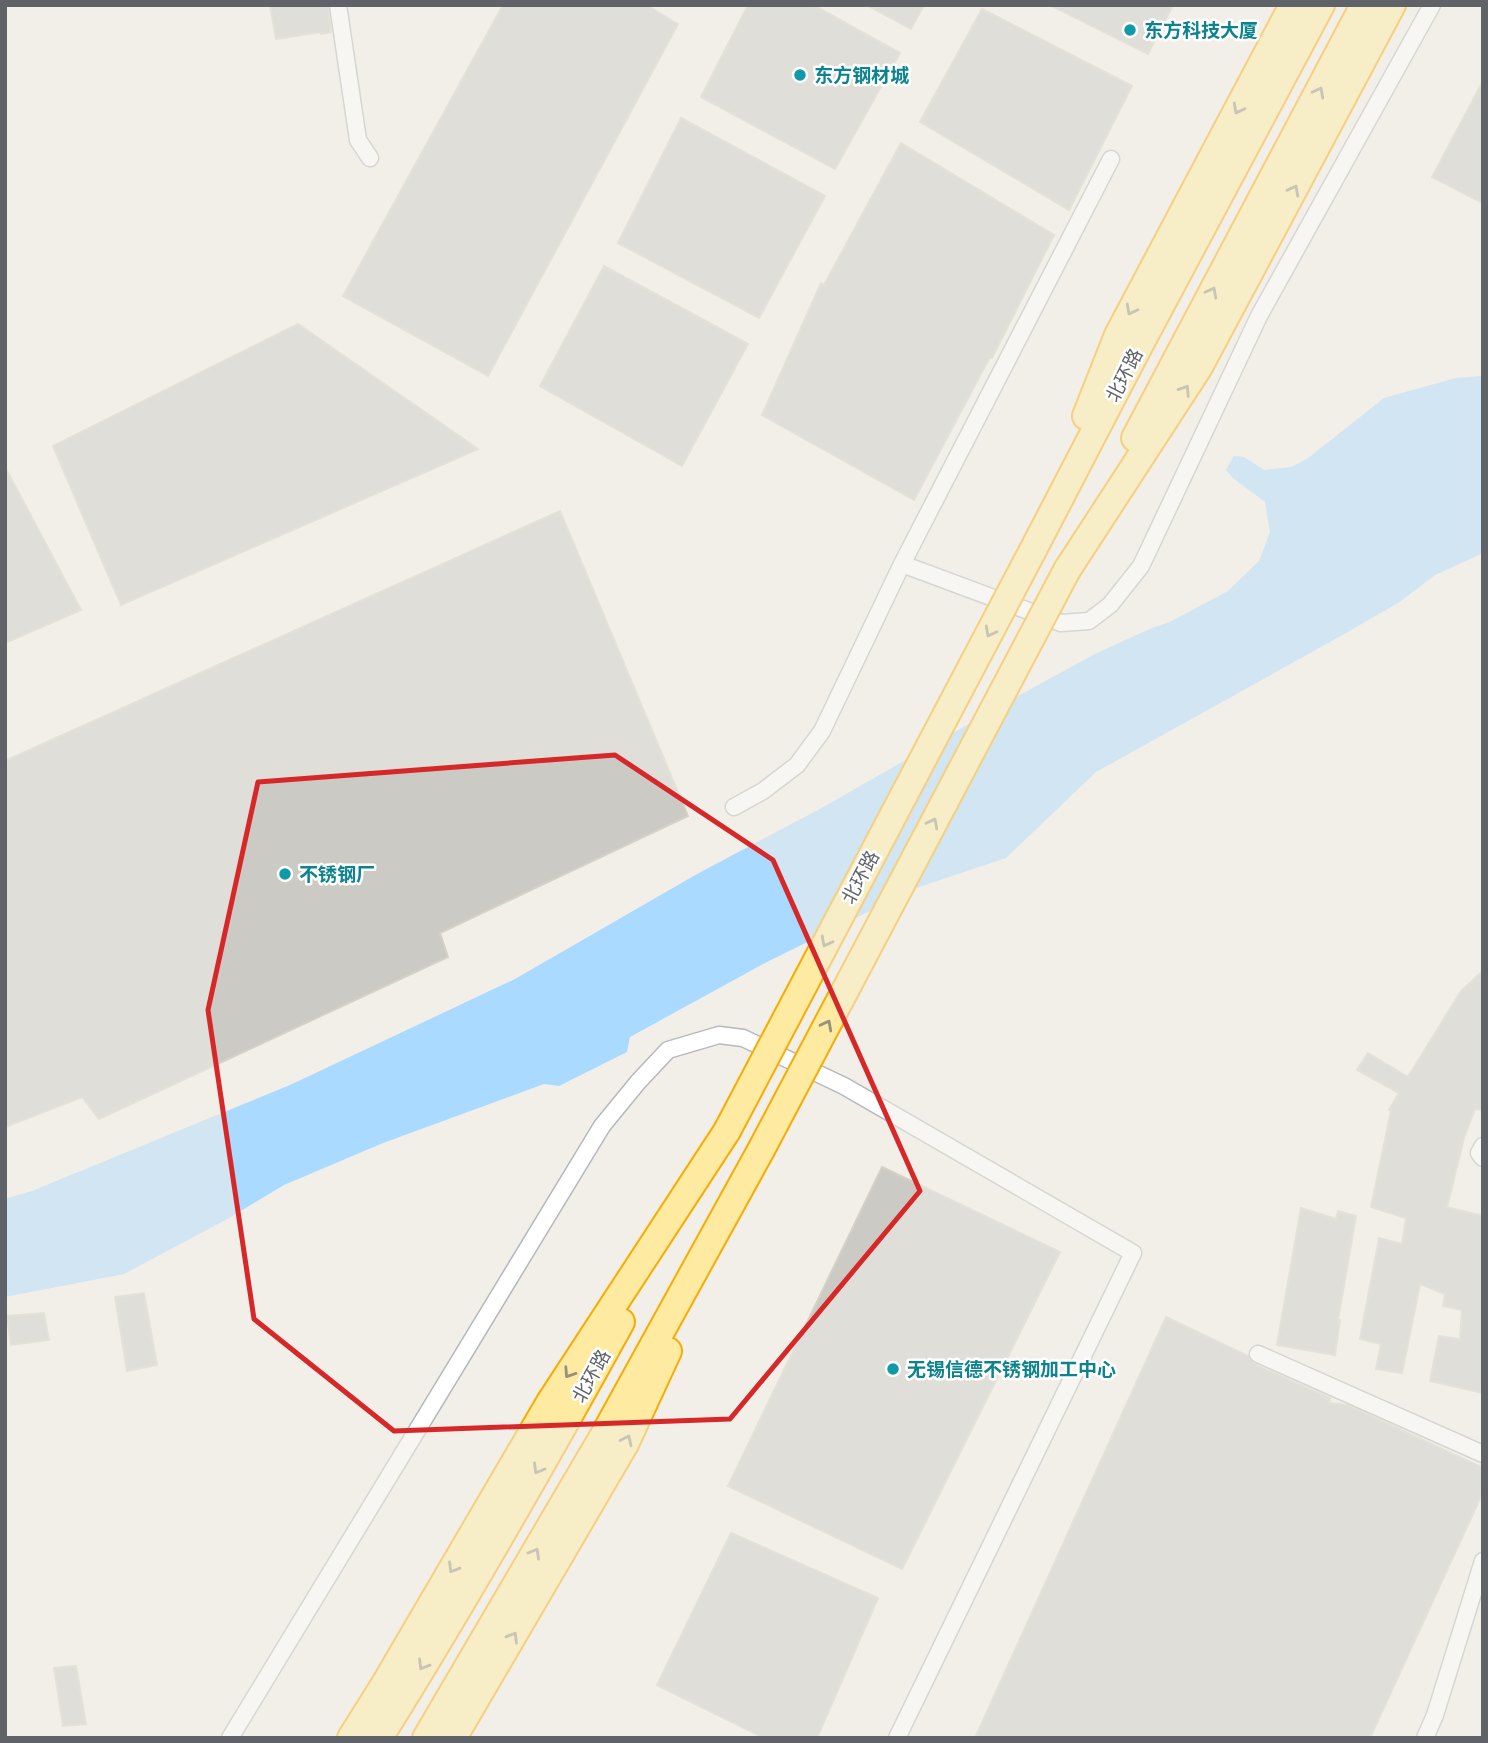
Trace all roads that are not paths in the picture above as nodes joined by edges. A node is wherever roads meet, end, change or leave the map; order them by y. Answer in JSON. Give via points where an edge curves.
{"nodes":[{"id":1,"x":338,"y":5,"type":"edge"},
{"id":2,"x":1293,"y":5,"type":"edge"},
{"id":3,"x":1321,"y":5,"type":"edge"},
{"id":4,"x":1364,"y":5,"type":"edge"},
{"id":5,"x":1392,"y":5,"type":"edge"},
{"id":6,"x":1432,"y":5,"type":"edge"},
{"id":7,"x":370,"y":158,"type":"dead end"},
{"id":8,"x":1111,"y":159,"type":"dead end"},
{"id":9,"x":1033,"y":550,"type":"junction"},
{"id":10,"x":902,"y":564,"type":"junction"},
{"id":11,"x":1066,"y":570,"type":"junction"},
{"id":12,"x":734,"y":807,"type":"dead end"},
{"id":13,"x":727,"y":1131,"type":"junction"},
{"id":14,"x":1483,"y":1146,"type":"edge"},
{"id":15,"x":761,"y":1150,"type":"junction"},
{"id":16,"x":1483,"y":1158,"type":"edge"},
{"id":17,"x":1258,"y":1354,"type":"dead end"},
{"id":18,"x":1483,"y":1454,"type":"edge"},
{"id":19,"x":1483,"y":1561,"type":"edge"},
{"id":20,"x":230,"y":1738,"type":"edge"},
{"id":21,"x":351,"y":1738,"type":"edge"},
{"id":22,"x":379,"y":1738,"type":"edge"},
{"id":23,"x":426,"y":1738,"type":"edge"},
{"id":24,"x":453,"y":1738,"type":"edge"},
{"id":25,"x":897,"y":1738,"type":"edge"},
{"id":26,"x":1425,"y":1738,"type":"edge"}],
"edges":[{"from":1,"to":7,"type":"street","via":[[358,140]]},
{"from":2,"to":9,"type":"highway","one_way":true,"via":[[1118,335]]},
{"from":3,"to":9,"type":"highway","name":"北环路"},
{"from":11,"to":4,"type":"highway","name":"北环路","one_way":true},
{"from":11,"to":5,"type":"highway","one_way":true,"via":[[1199,368]]},
{"from":6,"to":10,"type":"street","via":[[1259,316],[1141,566],[1110,605],[1089,621],[1061,623]]},
{"from":8,"to":10,"type":"street"},
{"from":9,"to":13,"type":"highway","name":"北环路","one_way":true,"bridge":true},
{"from":10,"to":12,"type":"street","via":[[822,731],[797,765]]},
{"from":15,"to":11,"type":"highway","name":"北环路","one_way":true,"bridge":true},
{"from":13,"to":21,"type":"highway","one_way":true,"via":[[550,1402]]},
{"from":13,"to":22,"type":"highway","name":"北环路","one_way":true,"via":[[571,1413]]},
{"from":14,"to":16,"type":"street","via":[[1479,1153]]},
{"from":23,"to":15,"type":"highway","name":"北环路","one_way":true,"via":[[605,1433]]},
{"from":24,"to":15,"type":"highway","one_way":true,"via":[[625,1444]]},
{"from":17,"to":18,"type":"street"},
{"from":19,"to":26,"type":"street"},
{"from":20,"to":25,"type":"street","via":[[602,1126],[668,1051],[719,1035],[743,1038],[844,1086],[1133,1253]]}]}
